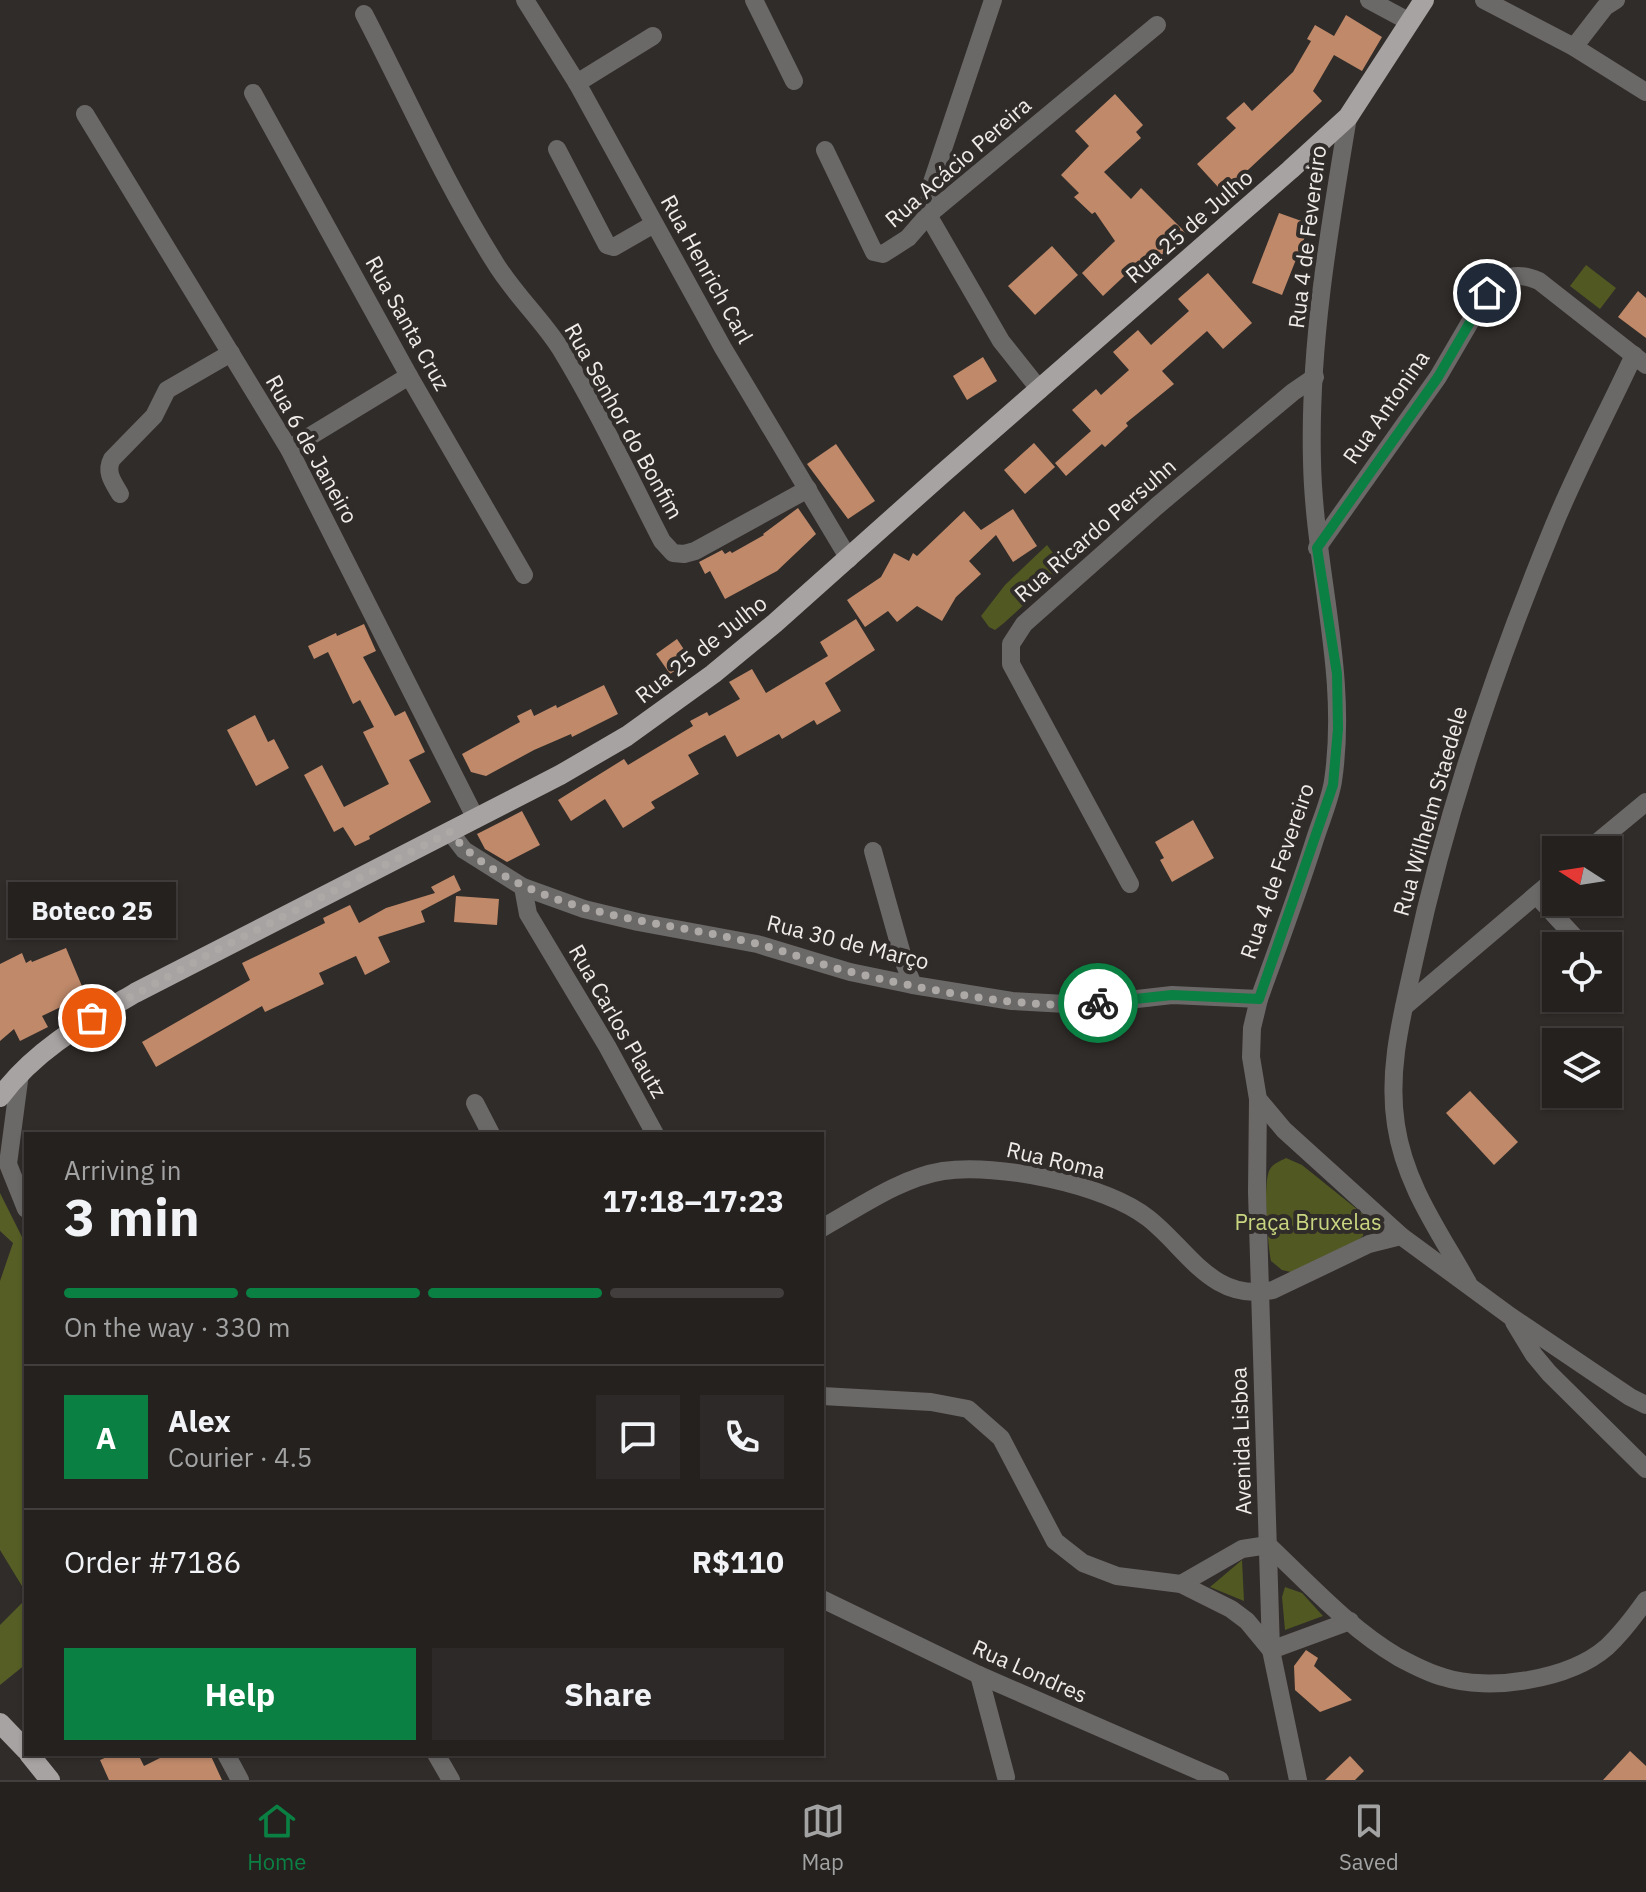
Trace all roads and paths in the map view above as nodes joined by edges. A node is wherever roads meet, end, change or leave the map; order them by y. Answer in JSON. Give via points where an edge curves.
{"nodes":[{"id":1,"x":525,"y":0,"type":"edge"},
{"id":2,"x":754,"y":0,"type":"edge"},
{"id":3,"x":993,"y":0,"type":"edge"},
{"id":4,"x":1369,"y":0,"type":"edge"},
{"id":5,"x":1424,"y":0,"type":"edge"},
{"id":6,"x":1484,"y":0,"type":"edge"},
{"id":7,"x":1616,"y":0,"type":"edge"},
{"id":8,"x":364,"y":14,"type":"dead end"},
{"id":9,"x":1410,"y":22,"type":"junction"},
{"id":10,"x":1157,"y":25,"type":"dead end"},
{"id":11,"x":653,"y":36,"type":"dead end"},
{"id":12,"x":1574,"y":47,"type":"junction"},
{"id":13,"x":794,"y":81,"type":"dead end"},
{"id":14,"x":577,"y":83,"type":"junction"},
{"id":15,"x":1646,"y":92,"type":"edge"},
{"id":16,"x":253,"y":93,"type":"dead end"},
{"id":17,"x":85,"y":114,"type":"dead end"},
{"id":18,"x":1348,"y":117,"type":"junction"},
{"id":19,"x":557,"y":149,"type":"dead end"},
{"id":20,"x":825,"y":150,"type":"dead end"},
{"id":21,"x":928,"y":215,"type":"junction"},
{"id":22,"x":654,"y":224,"type":"junction"},
{"id":23,"x":231,"y":353,"type":"junction"},
{"id":24,"x":1640,"y":360,"type":"edge"},
{"id":25,"x":409,"y":376,"type":"junction"},
{"id":26,"x":1315,"y":377,"type":"junction"},
{"id":27,"x":1040,"y":390,"type":"junction"},
{"id":28,"x":289,"y":449,"type":"junction"},
{"id":29,"x":808,"y":489,"type":"junction"},
{"id":30,"x":120,"y":494,"type":"dead end"},
{"id":31,"x":1317,"y":548,"type":"junction"},
{"id":32,"x":849,"y":559,"type":"junction"},
{"id":33,"x":524,"y":575,"type":"dead end"},
{"id":34,"x":1646,"y":802,"type":"edge"},
{"id":35,"x":476,"y":819,"type":"junction"},
{"id":36,"x":450,"y":832,"type":"junction"},
{"id":37,"x":1605,"y":836,"type":"edge"},
{"id":38,"x":873,"y":851,"type":"dead end"},
{"id":39,"x":1130,"y":884,"type":"dead end"},
{"id":40,"x":523,"y":887,"type":"junction"},
{"id":41,"x":1542,"y":890,"type":"edge"},
{"id":42,"x":1536,"y":895,"type":"junction"},
{"id":43,"x":1570,"y":932,"type":"edge"},
{"id":44,"x":913,"y":985,"type":"junction"},
{"id":45,"x":1259,"y":999,"type":"junction"},
{"id":46,"x":1404,"y":1007,"type":"junction"},
{"id":47,"x":20,"y":1073,"type":"junction"},
{"id":48,"x":0,"y":1097,"type":"edge"},
{"id":49,"x":1258,"y":1099,"type":"junction"},
{"id":50,"x":475,"y":1103,"type":"dead end"},
{"id":51,"x":490,"y":1132,"type":"edge"},
{"id":52,"x":654,"y":1132,"type":"edge"},
{"id":53,"x":24,"y":1204,"type":"edge"},
{"id":54,"x":824,"y":1227,"type":"edge"},
{"id":55,"x":1401,"y":1236,"type":"junction"},
{"id":56,"x":1472,"y":1289,"type":"junction"},
{"id":57,"x":1260,"y":1293,"type":"junction"},
{"id":58,"x":1510,"y":1316,"type":"junction"},
{"id":59,"x":824,"y":1396,"type":"edge"},
{"id":60,"x":1646,"y":1405,"type":"edge"},
{"id":61,"x":1646,"y":1469,"type":"edge"},
{"id":62,"x":1268,"y":1545,"type":"junction"},
{"id":63,"x":1181,"y":1584,"type":"junction"},
{"id":64,"x":824,"y":1600,"type":"edge"},
{"id":65,"x":1646,"y":1600,"type":"edge"},
{"id":66,"x":1350,"y":1621,"type":"junction"},
{"id":67,"x":1271,"y":1650,"type":"junction"},
{"id":68,"x":979,"y":1675,"type":"junction"},
{"id":69,"x":0,"y":1723,"type":"edge"},
{"id":70,"x":24,"y":1748,"type":"edge"},
{"id":71,"x":31,"y":1756,"type":"edge"},
{"id":72,"x":227,"y":1756,"type":"edge"},
{"id":73,"x":437,"y":1756,"type":"edge"},
{"id":74,"x":1006,"y":1777,"type":"dead end"},
{"id":75,"x":50,"y":1780,"type":"edge"},
{"id":76,"x":240,"y":1780,"type":"edge"},
{"id":77,"x":451,"y":1780,"type":"edge"},
{"id":78,"x":1220,"y":1780,"type":"edge"},
{"id":79,"x":1298,"y":1780,"type":"edge"}],
"edges":[{"from":1,"to":14,"type":"street","name":"Rua Henrich Carl"},
{"from":2,"to":13,"type":"street"},
{"from":3,"to":21,"type":"street","via":[[931,185]]},
{"from":4,"to":9,"type":"street"},
{"from":5,"to":9,"type":"main road","name":"Rua 25 de Julho"},
{"from":6,"to":12,"type":"street"},
{"from":7,"to":12,"type":"street"},
{"from":8,"to":29,"type":"street","name":"Rua Senhor do Bonfim","via":[[495,263],[560,349],[673,553],[695,551]]},
{"from":9,"to":18,"type":"main road","name":"Rua 25 de Julho"},
{"from":10,"to":21,"type":"street","name":"Rua Acácio Pereira"},
{"from":11,"to":14,"type":"street"},
{"from":12,"to":15,"type":"street"},
{"from":14,"to":22,"type":"street","name":"Rua Henrich Carl"},
{"from":16,"to":25,"type":"street","name":"Rua Santa Cruz"},
{"from":17,"to":23,"type":"street","name":"Rua 6 de Janeiro"},
{"from":18,"to":26,"type":"street","name":"Rua 4 de Fevereiro","via":[[1323,282]]},
{"from":18,"to":27,"type":"main road","name":"Rua 25 de Julho"},
{"from":19,"to":22,"type":"street","via":[[607,245],[622,244]]},
{"from":20,"to":21,"type":"street","name":"Rua Acácio Pereira","via":[[874,252],[892,249]]},
{"from":21,"to":27,"type":"street","via":[[1001,341]]},
{"from":22,"to":29,"type":"street","name":"Rua Henrich Carl"},
{"from":23,"to":28,"type":"street","name":"Rua 6 de Janeiro"},
{"from":23,"to":30,"type":"street","via":[[167,390],[154,416],[112,459],[109,475]]},
{"from":24,"to":31,"type":"street","name":"Rua Antonina","via":[[1539,281],[1512,275],[1499,282]]},
{"from":24,"to":46,"type":"street","name":"Rua Wilhelm Staedele","via":[[1555,523],[1492,685],[1444,833]]},
{"from":25,"to":28,"type":"street"},
{"from":25,"to":33,"type":"street","name":"Rua Santa Cruz"},
{"from":26,"to":31,"type":"street","name":"Rua 4 de Fevereiro"},
{"from":26,"to":39,"type":"street","name":"Rua Ricardo Persuhn","via":[[1157,506],[1024,624],[1011,644],[1011,664]]},
{"from":27,"to":32,"type":"main road","name":"Rua 25 de Julho"},
{"from":28,"to":35,"type":"street","name":"Rua 6 de Janeiro"},
{"from":29,"to":32,"type":"street","name":"Rua Henrich Carl"},
{"from":31,"to":45,"type":"street","name":"Rua 4 de Fevereiro","via":[[1337,674],[1333,785]]},
{"from":32,"to":35,"type":"main road","name":"Rua 25 de Julho","via":[[713,674],[627,736]]},
{"from":34,"to":37,"type":"street"},
{"from":35,"to":36,"type":"main road","name":"Rua 25 de Julho"},
{"from":36,"to":40,"type":"street","name":"Rua 30 de Março","via":[[464,850]]},
{"from":36,"to":47,"type":"main road","name":"Rua 25 de Julho","via":[[135,993],[70,1031]]},
{"from":38,"to":44,"type":"street"},
{"from":40,"to":44,"type":"street","name":"Rua 30 de Março","via":[[584,909],[757,944]]},
{"from":40,"to":52,"type":"street","name":"Rua Carlos Plautz","via":[[528,914]]},
{"from":41,"to":42,"type":"street"},
{"from":42,"to":43,"type":"street"},
{"from":42,"to":46,"type":"street"},
{"from":44,"to":45,"type":"street","name":"Rua 30 de Março","via":[[1012,1001],[1084,1005],[1172,995]]},
{"from":45,"to":49,"type":"street","name":"Rua 4 de Fevereiro","via":[[1251,1057]]},
{"from":46,"to":56,"type":"street","name":"Rua Wilhelm Staedele","via":[[1393,1076],[1403,1161],[1425,1213]]},
{"from":47,"to":48,"type":"main road","name":"Rua 25 de Julho"},
{"from":47,"to":53,"type":"street","via":[[8,1164]]},
{"from":49,"to":55,"type":"street","via":[[1284,1130]]},
{"from":49,"to":57,"type":"street","name":"Avenida Lisboa"},
{"from":50,"to":51,"type":"street"},
{"from":54,"to":57,"type":"street","name":"Rua Roma","via":[[896,1187],[942,1171],[985,1169],[1101,1191],[1148,1217],[1195,1266],[1238,1290]]},
{"from":55,"to":56,"type":"street"},
{"from":55,"to":57,"type":"street","via":[[1369,1244]]},
{"from":56,"to":58,"type":"street"},
{"from":57,"to":62,"type":"street","name":"Avenida Lisboa"},
{"from":58,"to":60,"type":"street"},
{"from":58,"to":61,"type":"street","via":[[1549,1373]]},
{"from":59,"to":63,"type":"street","via":[[968,1409],[1001,1438],[1055,1541],[1083,1563],[1117,1576]]},
{"from":62,"to":63,"type":"street","via":[[1242,1549]]},
{"from":62,"to":66,"type":"street"},
{"from":62,"to":67,"type":"street","name":"Avenida Lisboa"},
{"from":63,"to":67,"type":"street","via":[[1231,1609]]},
{"from":64,"to":68,"type":"street","name":"Rua Londres"},
{"from":65,"to":66,"type":"street","via":[[1605,1649],[1569,1669],[1530,1681],[1479,1684],[1443,1677],[1397,1656]]},
{"from":66,"to":67,"type":"street"},
{"from":67,"to":79,"type":"street","name":"Avenida Lisboa"},
{"from":68,"to":74,"type":"street"},
{"from":68,"to":78,"type":"street","name":"Rua Londres"},
{"from":69,"to":70,"type":"main road"},
{"from":71,"to":75,"type":"main road"},
{"from":72,"to":76,"type":"street"},
{"from":73,"to":77,"type":"street"}]}
